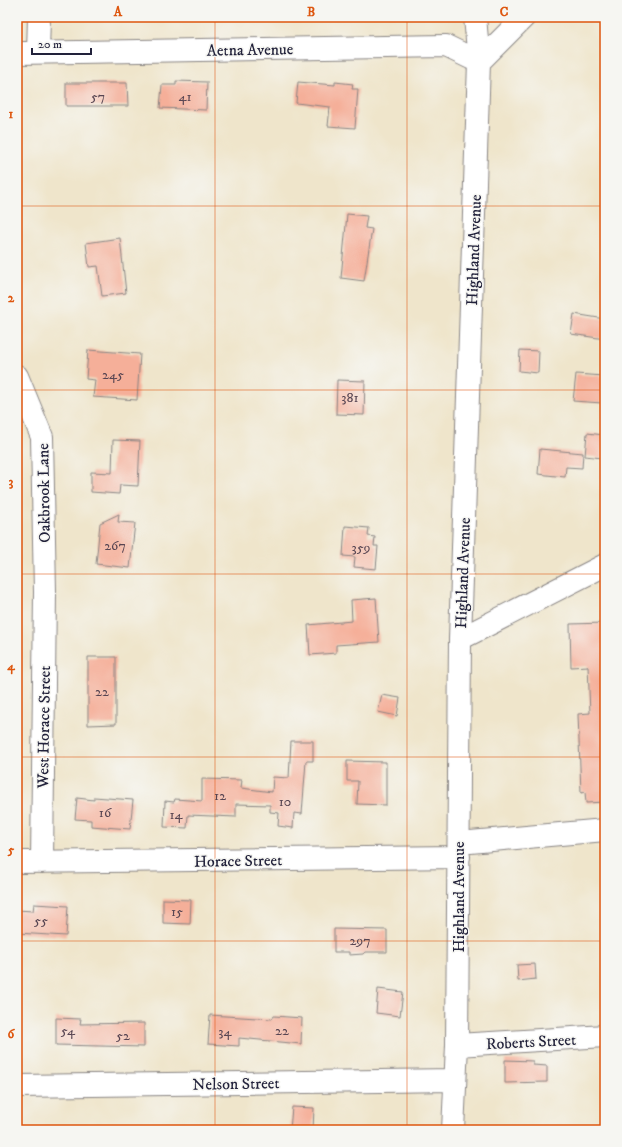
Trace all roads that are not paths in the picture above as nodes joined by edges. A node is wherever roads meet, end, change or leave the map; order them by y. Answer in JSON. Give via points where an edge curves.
{"nodes":[{"id":1,"x":39,"y":17,"type":"edge"},
{"id":2,"x":475,"y":17,"type":"edge"},
{"id":3,"x":524,"y":17,"type":"edge"},
{"id":4,"x":28,"y":53,"type":"edge"},
{"id":5,"x":479,"y":62,"type":"junction"},
{"id":6,"x":17,"y":376,"type":"edge"},
{"id":7,"x":605,"y":565,"type":"edge"},
{"id":8,"x":45,"y":592,"type":"joint"},
{"id":9,"x":460,"y":639,"type":"junction"},
{"id":10,"x":605,"y":830,"type":"edge"},
{"id":11,"x":459,"y":850,"type":"junction"},
{"id":12,"x":17,"y":862,"type":"edge"},
{"id":13,"x":42,"y":862,"type":"junction"},
{"id":14,"x":605,"y":1036,"type":"edge"},
{"id":15,"x":456,"y":1045,"type":"junction"},
{"id":16,"x":455,"y":1080,"type":"junction"},
{"id":17,"x":17,"y":1086,"type":"edge"},
{"id":18,"x":453,"y":1130,"type":"edge"}],
"edges":[{"from":1,"to":4,"type":"street"},
{"from":2,"to":5,"type":"street","name":"Highland Avenue"},
{"from":3,"to":5,"type":"street"},
{"from":4,"to":5,"type":"street","name":"Aetna Avenue","via":[[446,46]]},
{"from":5,"to":9,"type":"street","name":"Highland Avenue"},
{"from":6,"to":8,"type":"street","name":"Oakbrook Lane","via":[[42,437]]},
{"from":7,"to":9,"type":"street"},
{"from":8,"to":13,"type":"street","name":"West Horace Street"},
{"from":9,"to":11,"type":"street","name":"Highland Avenue"},
{"from":10,"to":11,"type":"street","name":"Horace Street"},
{"from":11,"to":13,"type":"street","name":"Horace Street"},
{"from":11,"to":15,"type":"street","name":"Highland Avenue"},
{"from":12,"to":13,"type":"street","name":"Horace Street"},
{"from":14,"to":15,"type":"street","name":"Roberts Street"},
{"from":15,"to":16,"type":"street","name":"Highland Avenue"},
{"from":16,"to":17,"type":"street","name":"Nelson Street"},
{"from":16,"to":18,"type":"street","name":"Highland Avenue"}]}
